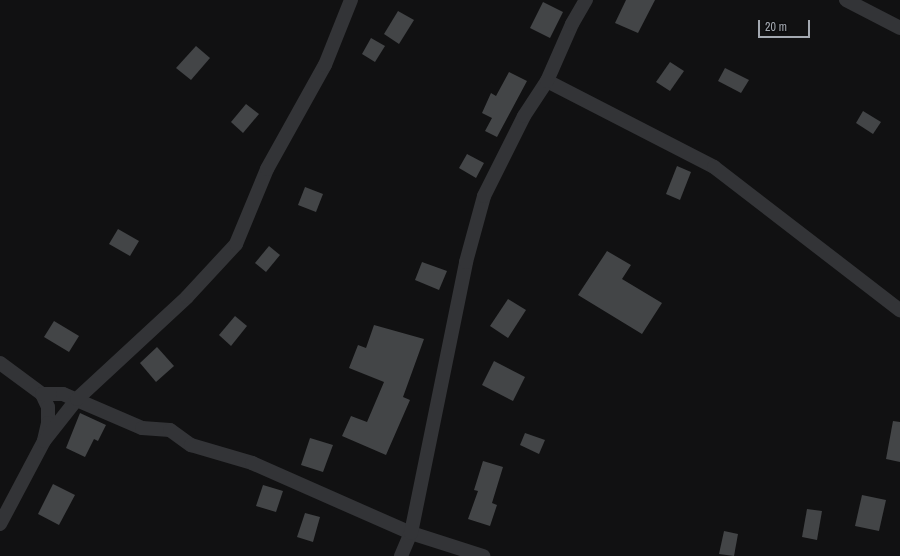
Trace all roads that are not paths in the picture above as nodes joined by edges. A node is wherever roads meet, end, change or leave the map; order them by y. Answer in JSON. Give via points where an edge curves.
{"nodes":[{"id":1,"x":352,"y":0,"type":"edge"},
{"id":2,"x":586,"y":0,"type":"edge"},
{"id":3,"x":846,"y":0,"type":"edge"},
{"id":4,"x":900,"y":28,"type":"edge"},
{"id":5,"x":547,"y":81,"type":"junction"},
{"id":6,"x":900,"y":310,"type":"edge"},
{"id":7,"x":0,"y":363,"type":"edge"},
{"id":8,"x":42,"y":394,"type":"junction"},
{"id":9,"x":77,"y":399,"type":"junction"},
{"id":10,"x":44,"y":440,"type":"junction"},
{"id":11,"x":0,"y":524,"type":"edge"},
{"id":12,"x":411,"y":533,"type":"junction"},
{"id":13,"x":401,"y":556,"type":"edge"},
{"id":14,"x":483,"y":556,"type":"edge"}],
"edges":[{"from":1,"to":9,"type":"street","via":[[325,65],[268,169],[236,244],[187,297]]},
{"from":2,"to":5,"type":"street","via":[[572,24]]},
{"from":3,"to":4,"type":"street"},
{"from":5,"to":6,"type":"street","via":[[714,167]]},
{"from":5,"to":12,"type":"street","via":[[524,116],[484,196],[466,262]]},
{"from":7,"to":8,"type":"street"},
{"from":8,"to":9,"type":"street","via":[[63,394]]},
{"from":8,"to":10,"type":"street","via":[[48,408]]},
{"from":9,"to":10,"type":"street"},
{"from":9,"to":12,"type":"street","via":[[142,428],[170,430],[191,445],[252,463]]},
{"from":10,"to":11,"type":"street"},
{"from":12,"to":13,"type":"street"},
{"from":12,"to":14,"type":"street"}]}
